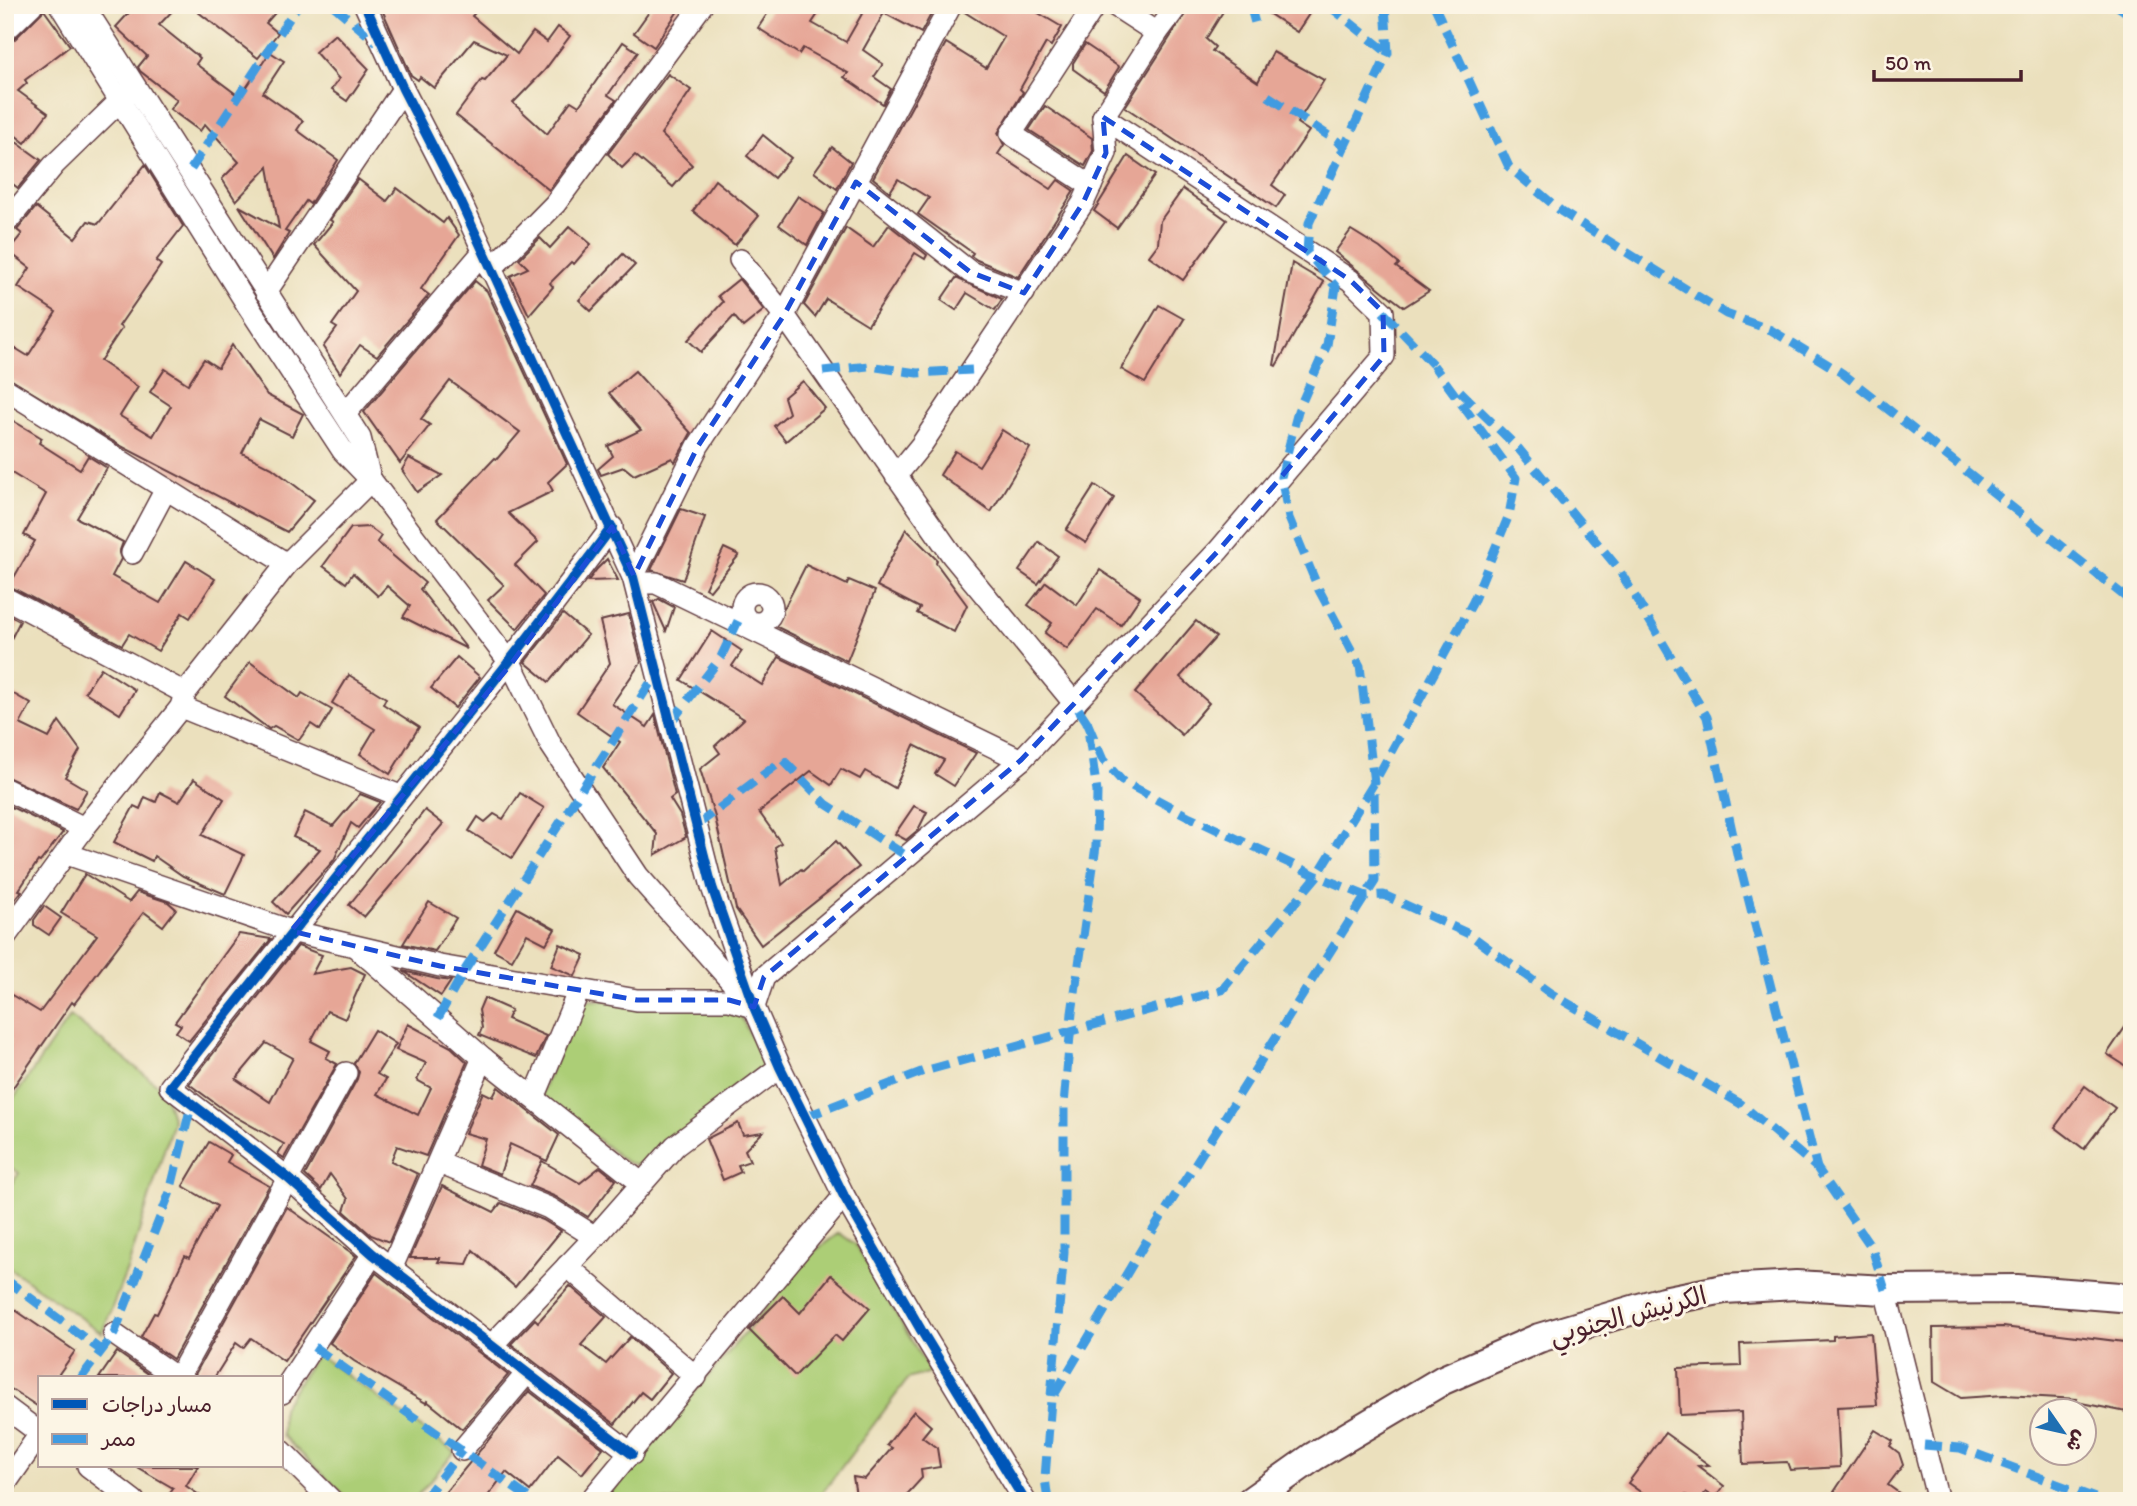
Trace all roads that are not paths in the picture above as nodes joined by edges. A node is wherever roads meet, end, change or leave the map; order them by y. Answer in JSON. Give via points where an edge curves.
{"nodes":[{"id":1,"x":33,"y":5,"type":"edge"},
{"id":2,"x":60,"y":5,"type":"edge"},
{"id":3,"x":83,"y":5,"type":"edge"},
{"id":4,"x":365,"y":5,"type":"edge"},
{"id":5,"x":702,"y":5,"type":"edge"},
{"id":6,"x":951,"y":5,"type":"edge"},
{"id":7,"x":1095,"y":5,"type":"edge"},
{"id":8,"x":1114,"y":5,"type":"edge"},
{"id":9,"x":1178,"y":5,"type":"edge"},
{"id":10,"x":5,"y":31,"type":"edge"},
{"id":11,"x":1157,"y":33,"type":"junction"},
{"id":12,"x":403,"y":89,"type":"junction"},
{"id":13,"x":127,"y":94,"type":"junction"},
{"id":14,"x":1103,"y":117,"type":"junction"},
{"id":15,"x":856,"y":182,"type":"junction"},
{"id":16,"x":1091,"y":187,"type":"junction"},
{"id":17,"x":5,"y":224,"type":"edge"},
{"id":18,"x":740,"y":260,"type":"dead end"},
{"id":19,"x":486,"y":261,"type":"junction"},
{"id":20,"x":266,"y":292,"type":"junction"},
{"id":21,"x":1024,"y":293,"type":"junction"},
{"id":22,"x":784,"y":315,"type":"junction"},
{"id":23,"x":5,"y":389,"type":"edge"},
{"id":24,"x":345,"y":414,"type":"junction"},
{"id":25,"x":896,"y":475,"type":"junction"},
{"id":26,"x":371,"y":480,"type":"junction"},
{"id":27,"x":166,"y":489,"type":"junction"},
{"id":28,"x":612,"y":527,"type":"junction"},
{"id":29,"x":132,"y":553,"type":"dead end"},
{"id":30,"x":287,"y":564,"type":"junction"},
{"id":31,"x":634,"y":580,"type":"junction"},
{"id":32,"x":5,"y":598,"type":"edge"},
{"id":33,"x":511,"y":664,"type":"junction"},
{"id":34,"x":183,"y":700,"type":"junction"},
{"id":35,"x":1075,"y":704,"type":"junction"},
{"id":36,"x":1021,"y":760,"type":"junction"},
{"id":37,"x":5,"y":789,"type":"edge"},
{"id":38,"x":400,"y":796,"type":"junction"},
{"id":39,"x":84,"y":828,"type":"junction"},
{"id":40,"x":67,"y":854,"type":"junction"},
{"id":41,"x":9,"y":924,"type":"edge"},
{"id":42,"x":291,"y":931,"type":"junction"},
{"id":43,"x":354,"y":946,"type":"junction"},
{"id":44,"x":579,"y":990,"type":"junction"},
{"id":45,"x":754,"y":1007,"type":"junction"},
{"id":46,"x":483,"y":1058,"type":"junction"},
{"id":47,"x":780,"y":1068,"type":"junction"},
{"id":48,"x":346,"y":1073,"type":"dead end"},
{"id":49,"x":534,"y":1098,"type":"junction"},
{"id":50,"x":439,"y":1163,"type":"junction"},
{"id":51,"x":288,"y":1178,"type":"junction"},
{"id":52,"x":641,"y":1183,"type":"junction"},
{"id":53,"x":844,"y":1196,"type":"junction"},
{"id":54,"x":595,"y":1237,"type":"junction"},
{"id":55,"x":373,"y":1254,"type":"junction"},
{"id":56,"x":567,"y":1266,"type":"junction"},
{"id":57,"x":392,"y":1267,"type":"junction"},
{"id":58,"x":1885,"y":1290,"type":"junction"},
{"id":59,"x":2132,"y":1298,"type":"edge"},
{"id":60,"x":114,"y":1334,"type":"dead end"},
{"id":61,"x":491,"y":1346,"type":"junction"},
{"id":62,"x":527,"y":1373,"type":"junction"},
{"id":63,"x":174,"y":1376,"type":"edge"},
{"id":64,"x":178,"y":1376,"type":"edge"},
{"id":65,"x":696,"y":1377,"type":"junction"},
{"id":66,"x":284,"y":1390,"type":"edge"},
{"id":67,"x":5,"y":1407,"type":"edge"},
{"id":68,"x":38,"y":1432,"type":"edge"},
{"id":69,"x":38,"y":1436,"type":"edge"},
{"id":70,"x":462,"y":1450,"type":"dead end"},
{"id":71,"x":284,"y":1453,"type":"edge"},
{"id":72,"x":632,"y":1454,"type":"junction"},
{"id":73,"x":91,"y":1468,"type":"edge"},
{"id":74,"x":5,"y":1485,"type":"edge"},
{"id":75,"x":135,"y":1501,"type":"edge"},
{"id":76,"x":332,"y":1501,"type":"edge"},
{"id":77,"x":590,"y":1501,"type":"edge"},
{"id":78,"x":1025,"y":1501,"type":"edge"},
{"id":79,"x":1251,"y":1501,"type":"edge"},
{"id":80,"x":1938,"y":1501,"type":"edge"}],
"edges":[{"from":1,"to":10,"type":"street"},
{"from":2,"to":13,"type":"street"},
{"from":3,"to":13,"type":"street"},
{"from":4,"to":12,"type":"street"},
{"from":5,"to":19,"type":"street","via":[[555,204]]},
{"from":6,"to":15,"type":"street"},
{"from":7,"to":16,"type":"street","via":[[1011,134]]},
{"from":8,"to":11,"type":"street"},
{"from":9,"to":11,"type":"street"},
{"from":11,"to":14,"type":"street"},
{"from":12,"to":19,"type":"street"},
{"from":12,"to":20,"type":"street"},
{"from":13,"to":17,"type":"street","via":[[54,165]]},
{"from":13,"to":20,"type":"street","via":[[191,169]]},
{"from":13,"to":26,"type":"street","via":[[335,440]]},
{"from":14,"to":16,"type":"street","via":[[1106,153]]},
{"from":14,"to":35,"type":"street","via":[[1350,280],[1382,312],[1384,356],[1219,550]]},
{"from":15,"to":21,"type":"street","via":[[970,272]]},
{"from":15,"to":22,"type":"street"},
{"from":16,"to":21,"type":"street"},
{"from":18,"to":22,"type":"street"},
{"from":19,"to":24,"type":"street"},
{"from":19,"to":28,"type":"street"},
{"from":20,"to":24,"type":"street"},
{"from":21,"to":25,"type":"street"},
{"from":22,"to":25,"type":"street"},
{"from":22,"to":31,"type":"street","via":[[698,446]]},
{"from":23,"to":27,"type":"street"},
{"from":24,"to":26,"type":"street","via":[[360,438]]},
{"from":25,"to":35,"type":"street","via":[[952,555]]},
{"from":26,"to":30,"type":"street"},
{"from":26,"to":33,"type":"street"},
{"from":27,"to":29,"type":"street"},
{"from":27,"to":30,"type":"street"},
{"from":28,"to":31,"type":"street"},
{"from":28,"to":33,"type":"street"},
{"from":30,"to":34,"type":"street"},
{"from":31,"to":36,"type":"street","via":[[656,583],[746,622]]},
{"from":31,"to":45,"type":"street","via":[[712,887]]},
{"from":32,"to":34,"type":"street"},
{"from":33,"to":38,"type":"street"},
{"from":33,"to":45,"type":"street","via":[[551,745],[638,876]]},
{"from":34,"to":38,"type":"street"},
{"from":34,"to":39,"type":"street"},
{"from":35,"to":36,"type":"street"},
{"from":36,"to":45,"type":"street","via":[[764,977]]},
{"from":37,"to":39,"type":"street"},
{"from":38,"to":42,"type":"street"},
{"from":39,"to":40,"type":"street"},
{"from":40,"to":41,"type":"street"},
{"from":40,"to":42,"type":"street"},
{"from":42,"to":43,"type":"street"},
{"from":42,"to":51,"type":"street","via":[[170,1087]]},
{"from":43,"to":44,"type":"street"},
{"from":43,"to":46,"type":"street"},
{"from":44,"to":45,"type":"street","via":[[637,1000],[729,1000]]},
{"from":44,"to":49,"type":"street"},
{"from":45,"to":47,"type":"street"},
{"from":46,"to":49,"type":"street"},
{"from":46,"to":50,"type":"street"},
{"from":47,"to":52,"type":"street","via":[[675,1146]]},
{"from":47,"to":53,"type":"street"},
{"from":48,"to":51,"type":"street"},
{"from":49,"to":52,"type":"street"},
{"from":50,"to":54,"type":"street","via":[[549,1208]]},
{"from":50,"to":57,"type":"street"},
{"from":51,"to":55,"type":"street"},
{"from":51,"to":64,"type":"street"},
{"from":52,"to":54,"type":"street"},
{"from":53,"to":65,"type":"street"},
{"from":53,"to":78,"type":"street"},
{"from":54,"to":56,"type":"street"},
{"from":55,"to":57,"type":"street"},
{"from":55,"to":66,"type":"street"},
{"from":56,"to":61,"type":"street"},
{"from":56,"to":65,"type":"street"},
{"from":57,"to":61,"type":"street"},
{"from":58,"to":59,"type":"main road","name":"الكرنيش الجنوبي","via":[[2017,1290]]},
{"from":58,"to":79,"type":"main road","name":"الكرنيش الجنوبي","via":[[1796,1285],[1724,1289],[1663,1301],[1539,1338],[1443,1380],[1313,1457]]},
{"from":58,"to":80,"type":"street"},
{"from":60,"to":63,"type":"street"},
{"from":61,"to":62,"type":"street"},
{"from":62,"to":70,"type":"street"},
{"from":62,"to":72,"type":"street"},
{"from":65,"to":72,"type":"street"},
{"from":67,"to":68,"type":"street"},
{"from":69,"to":74,"type":"street"},
{"from":71,"to":76,"type":"street"},
{"from":72,"to":77,"type":"street"},
{"from":73,"to":75,"type":"street"}]}
